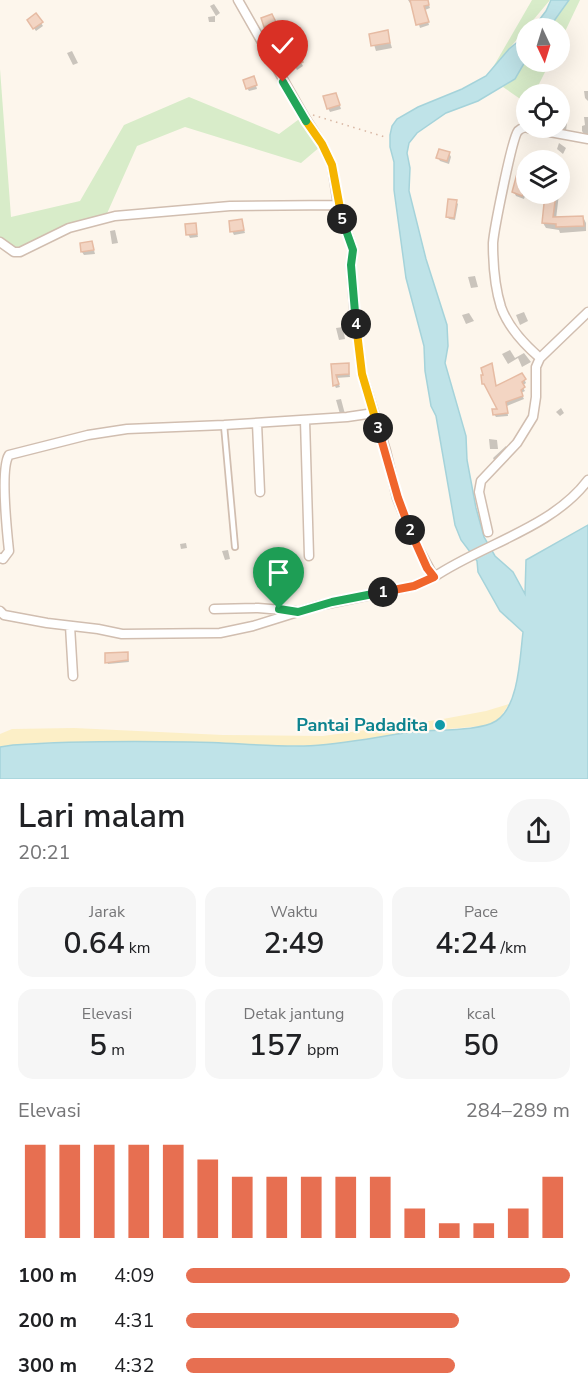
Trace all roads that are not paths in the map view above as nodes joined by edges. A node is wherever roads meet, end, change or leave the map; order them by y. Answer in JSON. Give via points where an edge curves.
{"nodes":[{"id":1,"x":238,"y":0,"type":"edge"},
{"id":2,"x":516,"y":136,"type":"edge"},
{"id":3,"x":570,"y":136,"type":"edge"},
{"id":4,"x":588,"y":139,"type":"edge"},
{"id":5,"x":338,"y":205,"type":"junction"},
{"id":6,"x":0,"y":242,"type":"edge"},
{"id":7,"x":588,"y":312,"type":"edge"},
{"id":8,"x":540,"y":358,"type":"junction"},
{"id":9,"x":374,"y":413,"type":"junction"},
{"id":10,"x":304,"y":420,"type":"junction"},
{"id":11,"x":257,"y":423,"type":"junction"},
{"id":12,"x":224,"y":425,"type":"junction"},
{"id":13,"x":588,"y":480,"type":"edge"},
{"id":14,"x":260,"y":492,"type":"dead end"},
{"id":15,"x":488,"y":532,"type":"dead end"},
{"id":16,"x":235,"y":548,"type":"dead end"},
{"id":17,"x":309,"y":556,"type":"dead end"},
{"id":18,"x":0,"y":558,"type":"edge"},
{"id":19,"x":434,"y":577,"type":"junction"},
{"id":20,"x":214,"y":609,"type":"dead end"},
{"id":21,"x":0,"y":611,"type":"edge"},
{"id":22,"x":298,"y":612,"type":"junction"},
{"id":23,"x":70,"y":626,"type":"junction"},
{"id":24,"x":73,"y":676,"type":"dead end"}],
"edges":[{"from":1,"to":5,"type":"street","via":[[322,144],[334,172]]},
{"from":2,"to":8,"type":"street","via":[[494,233],[494,260],[502,310],[513,329]]},
{"from":3,"to":4,"type":"street"},
{"from":5,"to":6,"type":"street","via":[[230,206],[123,215],[69,228],[20,252]]},
{"from":5,"to":9,"type":"street","via":[[353,250],[354,307],[362,374]]},
{"from":7,"to":8,"type":"street"},
{"from":8,"to":15,"type":"street","via":[[532,417],[517,443],[479,487]]},
{"from":9,"to":10,"type":"street"},
{"from":9,"to":19,"type":"street","via":[[400,506]]},
{"from":10,"to":11,"type":"street"},
{"from":10,"to":17,"type":"street"},
{"from":11,"to":12,"type":"street"},
{"from":11,"to":14,"type":"street"},
{"from":12,"to":16,"type":"lane"},
{"from":12,"to":18,"type":"street","via":[[112,431],[6,457],[3,489],[9,551]]},
{"from":13,"to":19,"type":"street","via":[[577,495],[556,511]]},
{"from":19,"to":22,"type":"street","via":[[414,586]]},
{"from":20,"to":22,"type":"street"},
{"from":21,"to":23,"type":"street","via":[[17,618]]},
{"from":22,"to":23,"type":"street","via":[[220,633],[135,635]]},
{"from":23,"to":24,"type":"street"}]}
